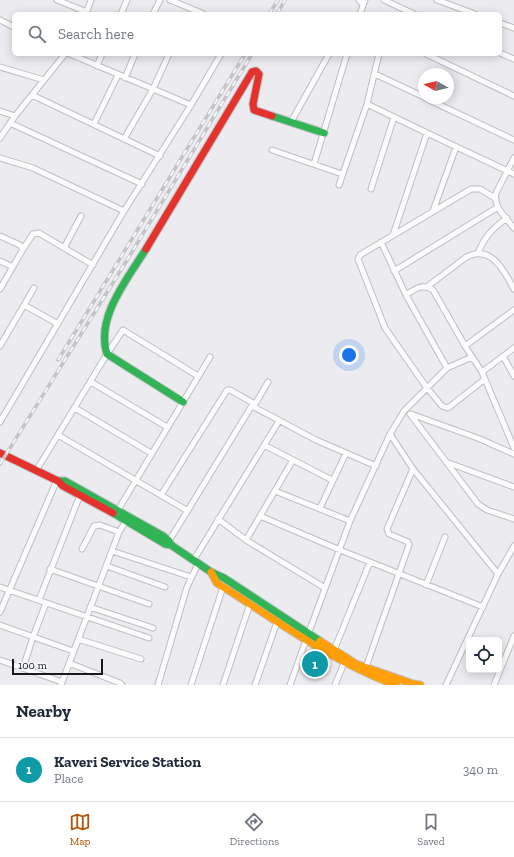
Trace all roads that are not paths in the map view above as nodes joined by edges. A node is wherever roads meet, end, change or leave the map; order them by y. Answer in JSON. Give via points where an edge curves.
{"nodes":[{"id":1,"x":57,"y":0,"type":"edge"},
{"id":2,"x":91,"y":0,"type":"edge"},
{"id":3,"x":127,"y":0,"type":"edge"},
{"id":4,"x":160,"y":0,"type":"edge"},
{"id":5,"x":170,"y":0,"type":"edge"},
{"id":6,"x":359,"y":0,"type":"edge"},
{"id":7,"x":384,"y":0,"type":"edge"},
{"id":8,"x":437,"y":0,"type":"edge"},
{"id":9,"x":364,"y":2,"type":"edge"},
{"id":10,"x":450,"y":2,"type":"edge"},
{"id":11,"x":189,"y":8,"type":"junction"},
{"id":12,"x":84,"y":12,"type":"edge"},
{"id":13,"x":86,"y":12,"type":"edge"},
{"id":14,"x":122,"y":12,"type":"edge"},
{"id":15,"x":154,"y":12,"type":"edge"},
{"id":16,"x":188,"y":12,"type":"edge"},
{"id":17,"x":199,"y":12,"type":"edge"},
{"id":18,"x":361,"y":12,"type":"edge"},
{"id":19,"x":410,"y":12,"type":"edge"},
{"id":20,"x":471,"y":12,"type":"edge"},
{"id":21,"x":0,"y":20,"type":"edge"},
{"id":22,"x":502,"y":24,"type":"edge"},
{"id":23,"x":12,"y":26,"type":"edge"},
{"id":24,"x":514,"y":28,"type":"edge"},
{"id":25,"x":502,"y":54,"type":"edge"},
{"id":26,"x":63,"y":56,"type":"edge"},
{"id":27,"x":74,"y":56,"type":"edge"},
{"id":28,"x":101,"y":56,"type":"edge"},
{"id":29,"x":134,"y":56,"type":"edge"},
{"id":30,"x":168,"y":56,"type":"edge"},
{"id":31,"x":220,"y":56,"type":"edge"},
{"id":32,"x":328,"y":56,"type":"edge"},
{"id":33,"x":346,"y":56,"type":"edge"},
{"id":34,"x":379,"y":56,"type":"edge"},
{"id":35,"x":430,"y":56,"type":"edge"},
{"id":36,"x":514,"y":60,"type":"edge"},
{"id":37,"x":0,"y":66,"type":"edge"},
{"id":38,"x":97,"y":66,"type":"junction"},
{"id":39,"x":375,"y":74,"type":"junction"},
{"id":40,"x":118,"y":75,"type":"junction"},
{"id":41,"x":125,"y":78,"type":"junction"},
{"id":42,"x":44,"y":80,"type":"junction"},
{"id":43,"x":153,"y":89,"type":"junction"},
{"id":44,"x":32,"y":95,"type":"junction"},
{"id":45,"x":418,"y":95,"type":"edge"},
{"id":46,"x":514,"y":96,"type":"edge"},
{"id":47,"x":367,"y":104,"type":"junction"},
{"id":48,"x":438,"y":104,"type":"edge"},
{"id":49,"x":191,"y":105,"type":"junction"},
{"id":50,"x":0,"y":111,"type":"edge"},
{"id":51,"x":15,"y":116,"type":"junction"},
{"id":52,"x":394,"y":117,"type":"junction"},
{"id":53,"x":291,"y":122,"type":"junction"},
{"id":54,"x":10,"y":123,"type":"junction"},
{"id":55,"x":94,"y":124,"type":"junction"},
{"id":56,"x":324,"y":133,"type":"junction"},
{"id":57,"x":427,"y":133,"type":"junction"},
{"id":58,"x":0,"y":138,"type":"edge"},
{"id":59,"x":124,"y":139,"type":"junction"},
{"id":60,"x":514,"y":140,"type":"edge"},
{"id":61,"x":456,"y":147,"type":"junction"},
{"id":62,"x":272,"y":150,"type":"dead end"},
{"id":63,"x":160,"y":156,"type":"junction"},
{"id":64,"x":0,"y":158,"type":"edge"},
{"id":65,"x":514,"y":158,"type":"edge"},
{"id":66,"x":314,"y":164,"type":"junction"},
{"id":67,"x":507,"y":171,"type":"junction"},
{"id":68,"x":342,"y":174,"type":"junction"},
{"id":69,"x":514,"y":174,"type":"edge"},
{"id":70,"x":142,"y":184,"type":"junction"},
{"id":71,"x":339,"y":185,"type":"dead end"},
{"id":72,"x":371,"y":189,"type":"dead end"},
{"id":73,"x":495,"y":198,"type":"junction"},
{"id":74,"x":498,"y":207,"type":"junction"},
{"id":75,"x":124,"y":211,"type":"junction"},
{"id":76,"x":433,"y":211,"type":"junction"},
{"id":77,"x":81,"y":216,"type":"dead end"},
{"id":78,"x":506,"y":218,"type":"junction"},
{"id":79,"x":514,"y":228,"type":"edge"},
{"id":80,"x":393,"y":235,"type":"junction"},
{"id":81,"x":0,"y":236,"type":"edge"},
{"id":82,"x":381,"y":242,"type":"junction"},
{"id":83,"x":64,"y":248,"type":"junction"},
{"id":84,"x":23,"y":249,"type":"junction"},
{"id":85,"x":478,"y":253,"type":"junction"},
{"id":86,"x":0,"y":261,"type":"edge"},
{"id":87,"x":93,"y":265,"type":"junction"},
{"id":88,"x":13,"y":267,"type":"junction"},
{"id":89,"x":394,"y":271,"type":"junction"},
{"id":90,"x":428,"y":286,"type":"junction"},
{"id":91,"x":34,"y":288,"type":"dead end"},
{"id":92,"x":0,"y":289,"type":"edge"},
{"id":93,"x":514,"y":289,"type":"edge"},
{"id":94,"x":406,"y":295,"type":"junction"},
{"id":95,"x":24,"y":304,"type":"junction"},
{"id":96,"x":514,"y":310,"type":"edge"},
{"id":97,"x":58,"y":324,"type":"junction"},
{"id":98,"x":0,"y":346,"type":"edge"},
{"id":99,"x":465,"y":346,"type":"junction"},
{"id":100,"x":514,"y":348,"type":"edge"},
{"id":101,"x":107,"y":354,"type":"junction"},
{"id":102,"x":503,"y":356,"type":"junction"},
{"id":103,"x":210,"y":357,"type":"dead end"},
{"id":104,"x":472,"y":357,"type":"junction"},
{"id":105,"x":447,"y":368,"type":"junction"},
{"id":106,"x":482,"y":372,"type":"junction"},
{"id":107,"x":198,"y":376,"type":"junction"},
{"id":108,"x":514,"y":376,"type":"edge"},
{"id":109,"x":485,"y":379,"type":"junction"},
{"id":110,"x":91,"y":382,"type":"junction"},
{"id":111,"x":268,"y":382,"type":"dead end"},
{"id":112,"x":427,"y":388,"type":"junction"},
{"id":113,"x":183,"y":402,"type":"junction"},
{"id":114,"x":254,"y":405,"type":"junction"},
{"id":115,"x":75,"y":408,"type":"junction"},
{"id":116,"x":404,"y":411,"type":"junction"},
{"id":117,"x":410,"y":414,"type":"junction"},
{"id":118,"x":278,"y":421,"type":"junction"},
{"id":119,"x":0,"y":422,"type":"edge"},
{"id":120,"x":167,"y":427,"type":"junction"},
{"id":121,"x":390,"y":434,"type":"junction"},
{"id":122,"x":58,"y":435,"type":"junction"},
{"id":123,"x":264,"y":445,"type":"junction"},
{"id":124,"x":514,"y":448,"type":"edge"},
{"id":125,"x":0,"y":453,"type":"edge"},
{"id":126,"x":346,"y":453,"type":"junction"},
{"id":127,"x":151,"y":454,"type":"junction"},
{"id":128,"x":514,"y":454,"type":"edge"},
{"id":129,"x":293,"y":460,"type":"junction"},
{"id":130,"x":445,"y":462,"type":"junction"},
{"id":131,"x":376,"y":466,"type":"junction"},
{"id":132,"x":413,"y":469,"type":"junction"},
{"id":133,"x":36,"y":471,"type":"junction"},
{"id":134,"x":58,"y":480,"type":"junction"},
{"id":135,"x":135,"y":480,"type":"junction"},
{"id":136,"x":332,"y":480,"type":"junction"},
{"id":137,"x":514,"y":487,"type":"edge"},
{"id":138,"x":274,"y":491,"type":"junction"},
{"id":139,"x":80,"y":495,"type":"junction"},
{"id":140,"x":161,"y":496,"type":"junction"},
{"id":141,"x":320,"y":508,"type":"junction"},
{"id":142,"x":118,"y":510,"type":"junction"},
{"id":143,"x":188,"y":511,"type":"junction"},
{"id":144,"x":260,"y":516,"type":"junction"},
{"id":145,"x":218,"y":519,"type":"junction"},
{"id":146,"x":514,"y":519,"type":"edge"},
{"id":147,"x":126,"y":521,"type":"junction"},
{"id":148,"x":350,"y":521,"type":"junction"},
{"id":149,"x":119,"y":532,"type":"junction"},
{"id":150,"x":445,"y":537,"type":"dead end"},
{"id":151,"x":246,"y":540,"type":"junction"},
{"id":152,"x":170,"y":543,"type":"junction"},
{"id":153,"x":514,"y":546,"type":"edge"},
{"id":154,"x":82,"y":549,"type":"dead end"},
{"id":155,"x":340,"y":550,"type":"junction"},
{"id":156,"x":112,"y":551,"type":"junction"},
{"id":157,"x":196,"y":562,"type":"junction"},
{"id":158,"x":370,"y":562,"type":"junction"},
{"id":159,"x":106,"y":566,"type":"junction"},
{"id":160,"x":50,"y":569,"type":"junction"},
{"id":161,"x":211,"y":572,"type":"junction"},
{"id":162,"x":399,"y":574,"type":"junction"},
{"id":163,"x":498,"y":574,"type":"junction"},
{"id":164,"x":191,"y":578,"type":"junction"},
{"id":165,"x":426,"y":585,"type":"junction"},
{"id":166,"x":98,"y":586,"type":"junction"},
{"id":167,"x":0,"y":587,"type":"edge"},
{"id":168,"x":165,"y":587,"type":"dead end"},
{"id":169,"x":223,"y":587,"type":"junction"},
{"id":170,"x":325,"y":588,"type":"junction"},
{"id":171,"x":9,"y":590,"type":"junction"},
{"id":172,"x":38,"y":600,"type":"junction"},
{"id":173,"x":46,"y":603,"type":"junction"},
{"id":174,"x":149,"y":604,"type":"dead end"},
{"id":175,"x":250,"y":604,"type":"junction"},
{"id":176,"x":90,"y":607,"type":"junction"},
{"id":177,"x":483,"y":607,"type":"junction"},
{"id":178,"x":0,"y":612,"type":"edge"},
{"id":179,"x":86,"y":617,"type":"junction"},
{"id":180,"x":277,"y":622,"type":"junction"},
{"id":181,"x":0,"y":625,"type":"edge"},
{"id":182,"x":153,"y":628,"type":"dead end"},
{"id":183,"x":308,"y":632,"type":"junction"},
{"id":184,"x":514,"y":636,"type":"edge"},
{"id":185,"x":33,"y":637,"type":"junction"},
{"id":186,"x":149,"y":638,"type":"dead end"},
{"id":187,"x":78,"y":639,"type":"junction"},
{"id":188,"x":306,"y":640,"type":"junction"},
{"id":189,"x":334,"y":650,"type":"junction"},
{"id":190,"x":73,"y":651,"type":"junction"},
{"id":191,"x":141,"y":659,"type":"dead end"},
{"id":192,"x":0,"y":660,"type":"edge"},
{"id":193,"x":69,"y":663,"type":"junction"},
{"id":194,"x":344,"y":663,"type":"junction"},
{"id":195,"x":23,"y":668,"type":"junction"},
{"id":196,"x":366,"y":668,"type":"junction"},
{"id":197,"x":62,"y":683,"type":"edge"},
{"id":198,"x":122,"y":685,"type":"edge"},
{"id":199,"x":158,"y":685,"type":"edge"},
{"id":200,"x":191,"y":685,"type":"edge"},
{"id":201,"x":223,"y":685,"type":"edge"},
{"id":202,"x":255,"y":685,"type":"edge"},
{"id":203,"x":290,"y":685,"type":"edge"},
{"id":204,"x":336,"y":685,"type":"edge"},
{"id":205,"x":396,"y":685,"type":"edge"},
{"id":206,"x":420,"y":685,"type":"edge"},
{"id":207,"x":446,"y":685,"type":"edge"},
{"id":208,"x":494,"y":685,"type":"edge"}],
"edges":[{"from":1,"to":12,"type":"street"},
{"from":2,"to":13,"type":"street"},
{"from":3,"to":14,"type":"street"},
{"from":4,"to":15,"type":"street"},
{"from":5,"to":11,"type":"street"},
{"from":6,"to":9,"type":"street"},
{"from":7,"to":19,"type":"street"},
{"from":8,"to":10,"type":"street"},
{"from":9,"to":18,"type":"street"},
{"from":10,"to":20,"type":"street"},
{"from":11,"to":16,"type":"street"},
{"from":11,"to":17,"type":"street"},
{"from":21,"to":23,"type":"street"},
{"from":22,"to":24,"type":"street"},
{"from":25,"to":36,"type":"street"},
{"from":26,"to":42,"type":"street"},
{"from":27,"to":38,"type":"street"},
{"from":28,"to":38,"type":"street"},
{"from":29,"to":41,"type":"street"},
{"from":30,"to":43,"type":"street"},
{"from":31,"to":49,"type":"street"},
{"from":32,"to":53,"type":"street"},
{"from":33,"to":56,"type":"street"},
{"from":34,"to":39,"type":"street"},
{"from":35,"to":46,"type":"street"},
{"from":37,"to":42,"type":"street"},
{"from":38,"to":40,"type":"street"},
{"from":39,"to":45,"type":"street"},
{"from":39,"to":47,"type":"street"},
{"from":40,"to":41,"type":"street"},
{"from":40,"to":55,"type":"street"},
{"from":41,"to":43,"type":"street"},
{"from":42,"to":44,"type":"street"},
{"from":43,"to":49,"type":"street"},
{"from":43,"to":59,"type":"street"},
{"from":44,"to":51,"type":"street"},
{"from":44,"to":55,"type":"street"},
{"from":47,"to":52,"type":"street"},
{"from":47,"to":68,"type":"street"},
{"from":48,"to":60,"type":"street"},
{"from":49,"to":63,"type":"street"},
{"from":50,"to":51,"type":"street"},
{"from":51,"to":54,"type":"street"},
{"from":52,"to":57,"type":"street"},
{"from":52,"to":72,"type":"street"},
{"from":53,"to":56,"type":"street"},
{"from":53,"to":101,"type":"street","via":[[254,110],[259,74],[256,71],[252,72],[113,303],[104,334]]},
{"from":54,"to":58,"type":"street"},
{"from":54,"to":70,"type":"street"},
{"from":55,"to":59,"type":"street"},
{"from":56,"to":66,"type":"street"},
{"from":57,"to":61,"type":"street"},
{"from":57,"to":80,"type":"street"},
{"from":59,"to":63,"type":"street"},
{"from":61,"to":67,"type":"street"},
{"from":61,"to":76,"type":"street"},
{"from":62,"to":66,"type":"street"},
{"from":63,"to":70,"type":"street"},
{"from":64,"to":75,"type":"street","via":[[33,168]]},
{"from":65,"to":67,"type":"street"},
{"from":66,"to":68,"type":"street"},
{"from":67,"to":69,"type":"street"},
{"from":67,"to":73,"type":"street"},
{"from":68,"to":71,"type":"street"},
{"from":70,"to":75,"type":"street"},
{"from":73,"to":74,"type":"street"},
{"from":73,"to":76,"type":"street","via":[[475,188]]},
{"from":74,"to":78,"type":"street"},
{"from":74,"to":89,"type":"street"},
{"from":75,"to":87,"type":"street"},
{"from":76,"to":80,"type":"street"},
{"from":77,"to":83,"type":"street"},
{"from":78,"to":79,"type":"street"},
{"from":78,"to":85,"type":"street","via":[[492,229]]},
{"from":80,"to":82,"type":"street"},
{"from":81,"to":84,"type":"street","via":[[20,245]]},
{"from":82,"to":89,"type":"street"},
{"from":82,"to":112,"type":"street","via":[[360,255],[358,259],[385,328]]},
{"from":83,"to":84,"type":"street","via":[[36,233]]},
{"from":83,"to":87,"type":"street"},
{"from":84,"to":88,"type":"street"},
{"from":85,"to":90,"type":"street","via":[[471,254]]},
{"from":85,"to":93,"type":"street","via":[[494,259]]},
{"from":86,"to":88,"type":"street"},
{"from":87,"to":97,"type":"street"},
{"from":88,"to":92,"type":"street"},
{"from":89,"to":94,"type":"street"},
{"from":90,"to":94,"type":"street"},
{"from":90,"to":99,"type":"street","via":[[433,290]]},
{"from":91,"to":95,"type":"street"},
{"from":94,"to":105,"type":"street"},
{"from":95,"to":97,"type":"street"},
{"from":95,"to":98,"type":"street"},
{"from":96,"to":99,"type":"street"},
{"from":97,"to":119,"type":"street"},
{"from":99,"to":104,"type":"street"},
{"from":100,"to":102,"type":"street"},
{"from":101,"to":107,"type":"street","via":[[125,330]]},
{"from":101,"to":110,"type":"street"},
{"from":101,"to":113,"type":"street"},
{"from":102,"to":106,"type":"street"},
{"from":102,"to":108,"type":"street"},
{"from":103,"to":107,"type":"street"},
{"from":104,"to":105,"type":"street"},
{"from":104,"to":106,"type":"street"},
{"from":105,"to":112,"type":"street"},
{"from":106,"to":109,"type":"street"},
{"from":107,"to":113,"type":"street"},
{"from":109,"to":112,"type":"street","via":[[448,408],[442,406]]},
{"from":109,"to":124,"type":"street"},
{"from":110,"to":115,"type":"street"},
{"from":110,"to":120,"type":"street"},
{"from":111,"to":114,"type":"street"},
{"from":112,"to":116,"type":"street"},
{"from":113,"to":120,"type":"street"},
{"from":114,"to":118,"type":"street"},
{"from":114,"to":140,"type":"street","via":[[227,390]]},
{"from":114,"to":143,"type":"street"},
{"from":115,"to":122,"type":"street"},
{"from":115,"to":127,"type":"street"},
{"from":116,"to":117,"type":"street"},
{"from":116,"to":121,"type":"street"},
{"from":117,"to":128,"type":"street","via":[[480,438]]},
{"from":117,"to":130,"type":"street"},
{"from":118,"to":123,"type":"street"},
{"from":118,"to":126,"type":"street"},
{"from":120,"to":127,"type":"street"},
{"from":121,"to":131,"type":"street"},
{"from":121,"to":132,"type":"street"},
{"from":122,"to":133,"type":"street"},
{"from":122,"to":135,"type":"street"},
{"from":123,"to":129,"type":"street"},
{"from":123,"to":145,"type":"street"},
{"from":125,"to":133,"type":"street"},
{"from":126,"to":131,"type":"street"},
{"from":126,"to":136,"type":"street"},
{"from":127,"to":135,"type":"street"},
{"from":129,"to":136,"type":"street"},
{"from":129,"to":138,"type":"street"},
{"from":130,"to":137,"type":"street"},
{"from":130,"to":146,"type":"street","via":[[481,508]]},
{"from":131,"to":148,"type":"street"},
{"from":132,"to":162,"type":"street","via":[[387,529],[389,534],[409,543]]},
{"from":132,"to":163,"type":"street"},
{"from":133,"to":134,"type":"street"},
{"from":134,"to":139,"type":"street","via":[[63,486]]},
{"from":134,"to":142,"type":"street","via":[[65,481]]},
{"from":134,"to":171,"type":"street"},
{"from":135,"to":140,"type":"street"},
{"from":135,"to":142,"type":"street"},
{"from":136,"to":141,"type":"street"},
{"from":138,"to":141,"type":"street"},
{"from":138,"to":144,"type":"street"},
{"from":139,"to":147,"type":"street"},
{"from":139,"to":160,"type":"street"},
{"from":140,"to":143,"type":"street"},
{"from":141,"to":148,"type":"street"},
{"from":142,"to":152,"type":"street"},
{"from":143,"to":152,"type":"street"},
{"from":144,"to":151,"type":"street"},
{"from":144,"to":155,"type":"street"},
{"from":145,"to":151,"type":"street"},
{"from":145,"to":157,"type":"street"},
{"from":147,"to":149,"type":"street"},
{"from":147,"to":152,"type":"street","via":[[165,544]]},
{"from":148,"to":155,"type":"street"},
{"from":149,"to":154,"type":"street","via":[[100,525],[94,526]]},
{"from":149,"to":156,"type":"street"},
{"from":150,"to":165,"type":"street"},
{"from":151,"to":170,"type":"street"},
{"from":152,"to":157,"type":"street"},
{"from":153,"to":163,"type":"street"},
{"from":155,"to":158,"type":"street"},
{"from":155,"to":170,"type":"street"},
{"from":156,"to":159,"type":"street"},
{"from":156,"to":164,"type":"street"},
{"from":157,"to":161,"type":"street"},
{"from":157,"to":164,"type":"street"},
{"from":158,"to":162,"type":"street"},
{"from":158,"to":189,"type":"street"},
{"from":159,"to":166,"type":"street"},
{"from":159,"to":168,"type":"street"},
{"from":160,"to":166,"type":"street"},
{"from":160,"to":172,"type":"street"},
{"from":161,"to":169,"type":"street","via":[[217,583]]},
{"from":161,"to":183,"type":"street"},
{"from":162,"to":165,"type":"street"},
{"from":162,"to":196,"type":"street"},
{"from":163,"to":177,"type":"street"},
{"from":164,"to":199,"type":"street"},
{"from":165,"to":177,"type":"street"},
{"from":166,"to":174,"type":"street"},
{"from":166,"to":176,"type":"street"},
{"from":167,"to":171,"type":"street"},
{"from":169,"to":175,"type":"street"},
{"from":169,"to":200,"type":"street"},
{"from":170,"to":183,"type":"street"},
{"from":171,"to":172,"type":"street"},
{"from":171,"to":178,"type":"street"},
{"from":172,"to":173,"type":"street"},
{"from":173,"to":179,"type":"street"},
{"from":173,"to":185,"type":"street"},
{"from":175,"to":180,"type":"street"},
{"from":175,"to":201,"type":"street"},
{"from":176,"to":179,"type":"street"},
{"from":176,"to":182,"type":"street"},
{"from":177,"to":207,"type":"street"},
{"from":179,"to":186,"type":"street"},
{"from":179,"to":187,"type":"street"},
{"from":180,"to":188,"type":"street"},
{"from":180,"to":202,"type":"street"},
{"from":181,"to":185,"type":"street"},
{"from":183,"to":188,"type":"street"},
{"from":183,"to":189,"type":"street"},
{"from":184,"to":208,"type":"street"},
{"from":185,"to":190,"type":"street"},
{"from":185,"to":195,"type":"street"},
{"from":187,"to":190,"type":"street"},
{"from":187,"to":191,"type":"street"},
{"from":188,"to":194,"type":"street"},
{"from":188,"to":203,"type":"street"},
{"from":189,"to":196,"type":"street"},
{"from":190,"to":193,"type":"street"},
{"from":192,"to":195,"type":"street"},
{"from":193,"to":197,"type":"street"},
{"from":193,"to":198,"type":"street"},
{"from":194,"to":204,"type":"street"},
{"from":194,"to":205,"type":"street"},
{"from":195,"to":197,"type":"street"},
{"from":196,"to":206,"type":"street"}]}
